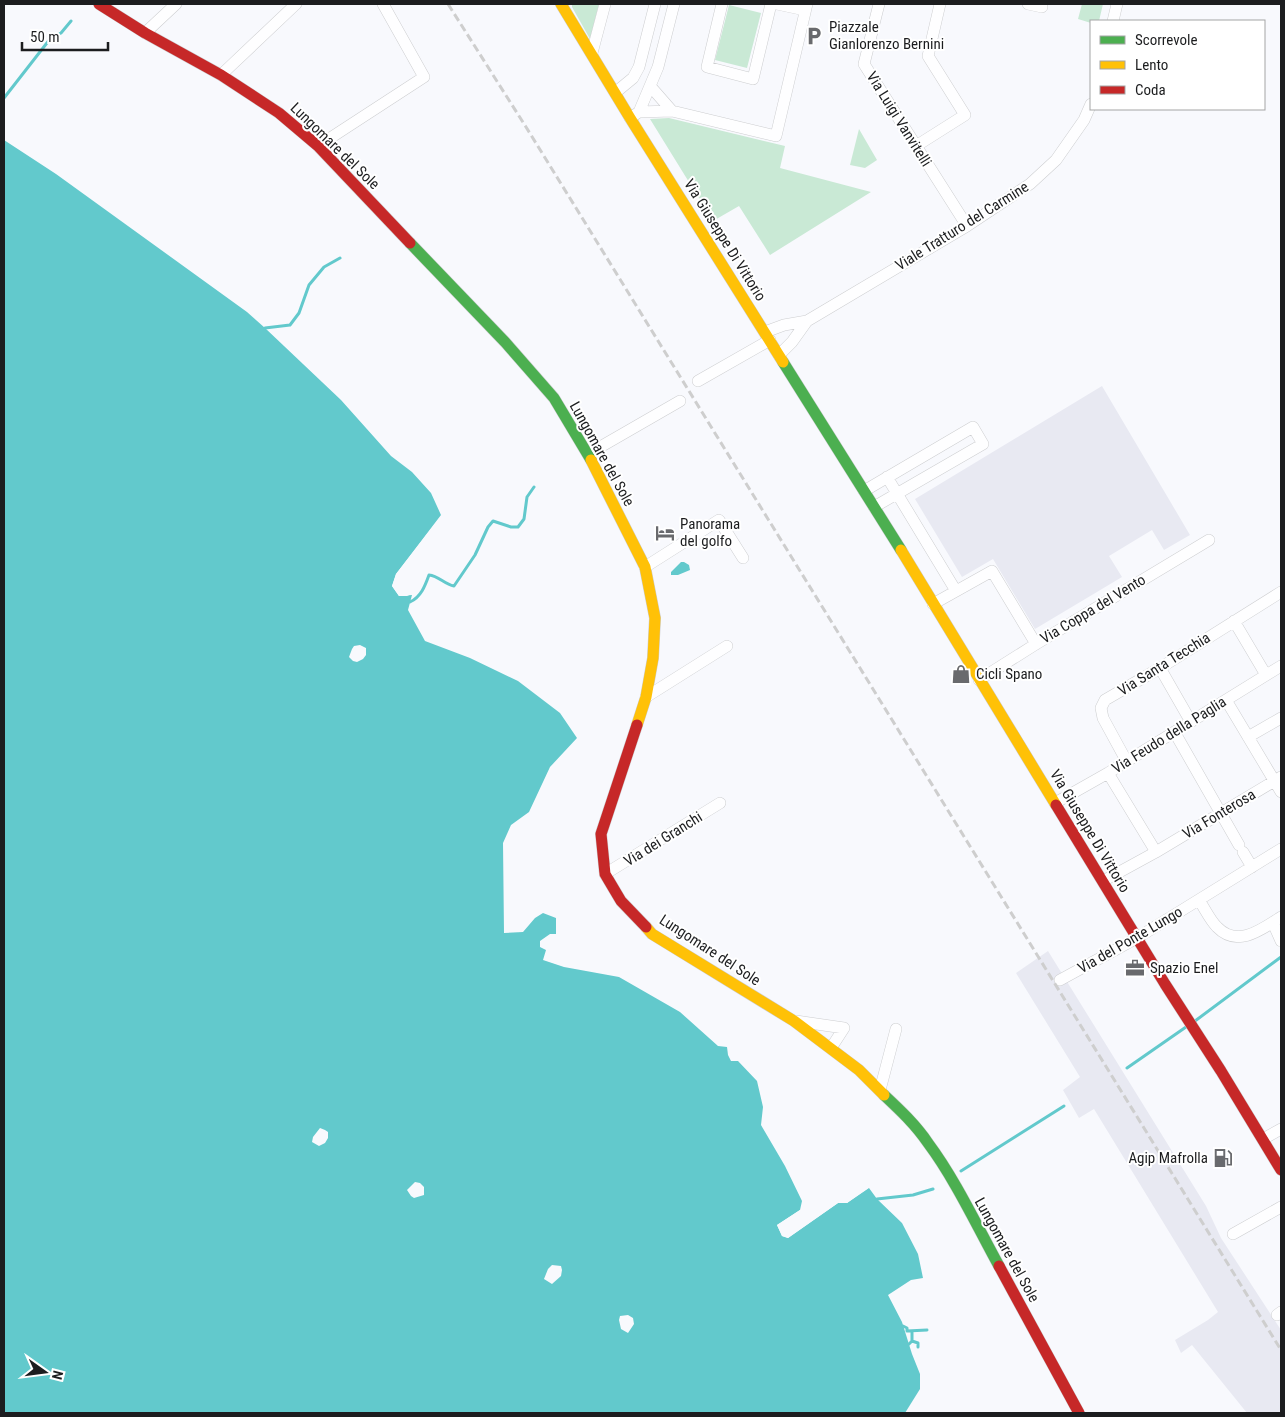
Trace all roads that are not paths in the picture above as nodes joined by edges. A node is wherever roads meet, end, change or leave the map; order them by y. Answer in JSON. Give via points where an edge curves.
{"nodes":[{"id":1,"x":99,"y":4,"type":"edge"},
{"id":2,"x":176,"y":4,"type":"edge"},
{"id":3,"x":296,"y":4,"type":"edge"},
{"id":4,"x":383,"y":4,"type":"edge"},
{"id":5,"x":562,"y":4,"type":"edge"},
{"id":6,"x":605,"y":4,"type":"edge"},
{"id":7,"x":655,"y":4,"type":"edge"},
{"id":8,"x":674,"y":4,"type":"edge"},
{"id":9,"x":722,"y":4,"type":"edge"},
{"id":10,"x":770,"y":4,"type":"edge"},
{"id":11,"x":777,"y":4,"type":"edge"},
{"id":12,"x":879,"y":4,"type":"edge"},
{"id":13,"x":940,"y":4,"type":"edge"},
{"id":14,"x":1028,"y":4,"type":"edge"},
{"id":15,"x":1117,"y":4,"type":"edge"},
{"id":16,"x":806,"y":7,"type":"edge"},
{"id":17,"x":1042,"y":7,"type":"dead end"},
{"id":18,"x":1113,"y":20,"type":"edge"},
{"id":19,"x":145,"y":33,"type":"junction"},
{"id":20,"x":592,"y":53,"type":"junction"},
{"id":21,"x":221,"y":75,"type":"junction"},
{"id":22,"x":651,"y":87,"type":"junction"},
{"id":23,"x":616,"y":92,"type":"junction"},
{"id":24,"x":1090,"y":106,"type":"edge"},
{"id":25,"x":672,"y":111,"type":"junction"},
{"id":26,"x":635,"y":115,"type":"junction"},
{"id":27,"x":318,"y":146,"type":"junction"},
{"id":28,"x":916,"y":146,"type":"junction"},
{"id":29,"x":967,"y":226,"type":"junction"},
{"id":30,"x":807,"y":321,"type":"junction"},
{"id":31,"x":767,"y":336,"type":"junction"},
{"id":32,"x":779,"y":354,"type":"junction"},
{"id":33,"x":698,"y":381,"type":"dead end"},
{"id":34,"x":680,"y":401,"type":"dead end"},
{"id":35,"x":588,"y":454,"type":"junction"},
{"id":36,"x":887,"y":477,"type":"junction"},
{"id":37,"x":864,"y":491,"type":"junction"},
{"id":38,"x":897,"y":494,"type":"junction"},
{"id":39,"x":874,"y":507,"type":"junction"},
{"id":40,"x":1209,"y":540,"type":"dead end"},
{"id":41,"x":743,"y":558,"type":"dead end"},
{"id":42,"x":645,"y":567,"type":"junction"},
{"id":43,"x":956,"y":592,"type":"junction"},
{"id":44,"x":1281,"y":592,"type":"edge"},
{"id":45,"x":933,"y":604,"type":"junction"},
{"id":46,"x":1234,"y":621,"type":"junction"},
{"id":47,"x":1036,"y":644,"type":"junction"},
{"id":48,"x":727,"y":646,"type":"dead end"},
{"id":49,"x":1281,"y":666,"type":"edge"},
{"id":50,"x":1160,"y":668,"type":"junction"},
{"id":51,"x":1266,"y":675,"type":"junction"},
{"id":52,"x":979,"y":680,"type":"junction"},
{"id":53,"x":646,"y":697,"type":"junction"},
{"id":54,"x":1226,"y":700,"type":"junction"},
{"id":55,"x":1281,"y":718,"type":"edge"},
{"id":56,"x":1191,"y":722,"type":"junction"},
{"id":57,"x":1174,"y":732,"type":"junction"},
{"id":58,"x":1248,"y":737,"type":"junction"},
{"id":59,"x":1126,"y":762,"type":"junction"},
{"id":60,"x":1108,"y":773,"type":"junction"},
{"id":61,"x":1278,"y":779,"type":"edge"},
{"id":62,"x":1281,"y":792,"type":"edge"},
{"id":63,"x":720,"y":803,"type":"dead end"},
{"id":64,"x":1055,"y":803,"type":"junction"},
{"id":65,"x":1221,"y":813,"type":"junction"},
{"id":66,"x":1281,"y":849,"type":"edge"},
{"id":67,"x":1156,"y":852,"type":"junction"},
{"id":68,"x":1252,"y":867,"type":"junction"},
{"id":69,"x":605,"y":874,"type":"junction"},
{"id":70,"x":1103,"y":881,"type":"junction"},
{"id":71,"x":1199,"y":900,"type":"junction"},
{"id":72,"x":1277,"y":920,"type":"edge"},
{"id":73,"x":1137,"y":938,"type":"junction"},
{"id":74,"x":1280,"y":940,"type":"edge"},
{"id":75,"x":1060,"y":980,"type":"dead end"},
{"id":76,"x":794,"y":1021,"type":"junction"},
{"id":77,"x":896,"y":1029,"type":"dead end"},
{"id":78,"x":832,"y":1048,"type":"junction"},
{"id":79,"x":880,"y":1090,"type":"junction"},
{"id":80,"x":1281,"y":1129,"type":"edge"},
{"id":81,"x":1263,"y":1140,"type":"junction"},
{"id":82,"x":1281,"y":1170,"type":"edge"},
{"id":83,"x":1281,"y":1207,"type":"edge"},
{"id":84,"x":1233,"y":1234,"type":"dead end"},
{"id":85,"x":1079,"y":1413,"type":"edge"}],
"edges":[{"from":1,"to":19,"type":"street","name":"Lungomare del Sole"},
{"from":2,"to":19,"type":"street"},
{"from":3,"to":21,"type":"street"},
{"from":4,"to":27,"type":"street","via":[[424,77]]},
{"from":5,"to":20,"type":"street","name":"Via Giuseppe Di Vittorio"},
{"from":6,"to":20,"type":"street"},
{"from":7,"to":23,"type":"street","via":[[640,67],[633,78]]},
{"from":8,"to":22,"type":"street"},
{"from":9,"to":10,"type":"street","via":[[707,67],[752,79]]},
{"from":11,"to":16,"type":"street"},
{"from":12,"to":28,"type":"street","name":"Via Luigi Vanvitelli","via":[[864,64]]},
{"from":13,"to":28,"type":"street","via":[[928,56],[966,116]]},
{"from":14,"to":17,"type":"street"},
{"from":15,"to":18,"type":"street"},
{"from":16,"to":25,"type":"street","via":[[776,136]]},
{"from":19,"to":21,"type":"street","name":"Lungomare del Sole"},
{"from":20,"to":23,"type":"street","name":"Via Giuseppe Di Vittorio"},
{"from":21,"to":27,"type":"street","name":"Lungomare del Sole","via":[[279,113]]},
{"from":22,"to":25,"type":"street"},
{"from":22,"to":26,"type":"street"},
{"from":23,"to":26,"type":"street","name":"Via Giuseppe Di Vittorio"},
{"from":24,"to":29,"type":"street","name":"Viale Tratturo del Carmine","via":[[1056,160],[1030,184]]},
{"from":25,"to":26,"type":"street"},
{"from":26,"to":31,"type":"street","name":"Via Giuseppe Di Vittorio"},
{"from":27,"to":35,"type":"street","name":"Lungomare del Sole","via":[[530,370],[554,398]]},
{"from":28,"to":29,"type":"street","name":"Via Luigi Vanvitelli"},
{"from":29,"to":30,"type":"street","name":"Viale Tratturo del Carmine"},
{"from":30,"to":31,"type":"street","name":"Viale Tratturo del Carmine","via":[[784,325]]},
{"from":30,"to":32,"type":"street","name":"Viale Tratturo del Carmine"},
{"from":31,"to":32,"type":"street","name":"Via Giuseppe Di Vittorio"},
{"from":31,"to":33,"type":"street","name":"Viale Tratturo del Carmine"},
{"from":32,"to":37,"type":"street","name":"Via Giuseppe Di Vittorio"},
{"from":34,"to":35,"type":"street"},
{"from":35,"to":42,"type":"street","name":"Lungomare del Sole"},
{"from":36,"to":37,"type":"street"},
{"from":36,"to":38,"type":"street"},
{"from":36,"to":38,"type":"street","via":[[973,427],[982,444]]},
{"from":37,"to":39,"type":"street","name":"Via Giuseppe Di Vittorio"},
{"from":38,"to":39,"type":"street"},
{"from":38,"to":43,"type":"street"},
{"from":39,"to":45,"type":"street","name":"Via Giuseppe Di Vittorio"},
{"from":40,"to":47,"type":"street","name":"Via Coppa del Vento"},
{"from":41,"to":42,"type":"street","via":[[719,520]]},
{"from":42,"to":53,"type":"street","name":"Lungomare del Sole","via":[[655,618],[654,658]]},
{"from":43,"to":45,"type":"street"},
{"from":43,"to":47,"type":"street","via":[[992,571]]},
{"from":44,"to":46,"type":"street","name":"Via Santa Tecchia"},
{"from":45,"to":52,"type":"street","name":"Via Giuseppe Di Vittorio"},
{"from":46,"to":50,"type":"street","name":"Via Santa Tecchia"},
{"from":46,"to":51,"type":"street"},
{"from":47,"to":52,"type":"street","name":"Via Coppa del Vento"},
{"from":48,"to":53,"type":"street"},
{"from":49,"to":51,"type":"street","name":"Via Feudo della Paglia"},
{"from":50,"to":56,"type":"street"},
{"from":50,"to":59,"type":"street","name":"Via Santa Tecchia","via":[[1105,700],[1101,708]]},
{"from":51,"to":54,"type":"street","name":"Via Feudo della Paglia"},
{"from":52,"to":64,"type":"street","name":"Via Giuseppe Di Vittorio"},
{"from":53,"to":69,"type":"street","name":"Lungomare del Sole","via":[[601,834]]},
{"from":54,"to":56,"type":"street","name":"Via Feudo della Paglia"},
{"from":54,"to":58,"type":"street"},
{"from":55,"to":58,"type":"street"},
{"from":56,"to":57,"type":"street","name":"Via Feudo della Paglia"},
{"from":57,"to":59,"type":"street","name":"Via Feudo della Paglia"},
{"from":57,"to":65,"type":"street"},
{"from":58,"to":61,"type":"street"},
{"from":59,"to":60,"type":"street","name":"Via Feudo della Paglia"},
{"from":60,"to":64,"type":"street","name":"Via Feudo della Paglia"},
{"from":60,"to":67,"type":"street"},
{"from":61,"to":62,"type":"street"},
{"from":61,"to":65,"type":"street","name":"Via Fonterosa"},
{"from":63,"to":69,"type":"street","name":"Via dei Granchi"},
{"from":64,"to":70,"type":"street","name":"Via Giuseppe Di Vittorio"},
{"from":65,"to":67,"type":"street","name":"Via Fonterosa"},
{"from":65,"to":68,"type":"street"},
{"from":66,"to":68,"type":"street","name":"Via del Ponte Lungo"},
{"from":67,"to":70,"type":"street","name":"Via Fonterosa"},
{"from":68,"to":71,"type":"street","name":"Via del Ponte Lungo"},
{"from":69,"to":76,"type":"street","name":"Lungomare del Sole","via":[[621,900],[652,934]]},
{"from":70,"to":73,"type":"street","name":"Via Giuseppe Di Vittorio"},
{"from":71,"to":72,"type":"street","name":"Via del Ponte Lungo","via":[[1216,926],[1227,936],[1240,938]]},
{"from":71,"to":73,"type":"street","name":"Via del Ponte Lungo"},
{"from":72,"to":74,"type":"street"},
{"from":73,"to":75,"type":"street","name":"Via del Ponte Lungo"},
{"from":73,"to":81,"type":"street","name":"Via Giuseppe Di Vittorio"},
{"from":76,"to":78,"type":"street","name":"Lungomare del Sole"},
{"from":76,"to":78,"type":"street","name":"Lungomare del Sole","via":[[844,1028]]},
{"from":77,"to":79,"type":"street"},
{"from":78,"to":79,"type":"street","name":"Lungomare del Sole"},
{"from":79,"to":85,"type":"street","name":"Lungomare del Sole","via":[[928,1142],[944,1166]]},
{"from":80,"to":81,"type":"street"},
{"from":81,"to":82,"type":"street","name":"Via Giuseppe Di Vittorio"},
{"from":83,"to":84,"type":"street"}]}
